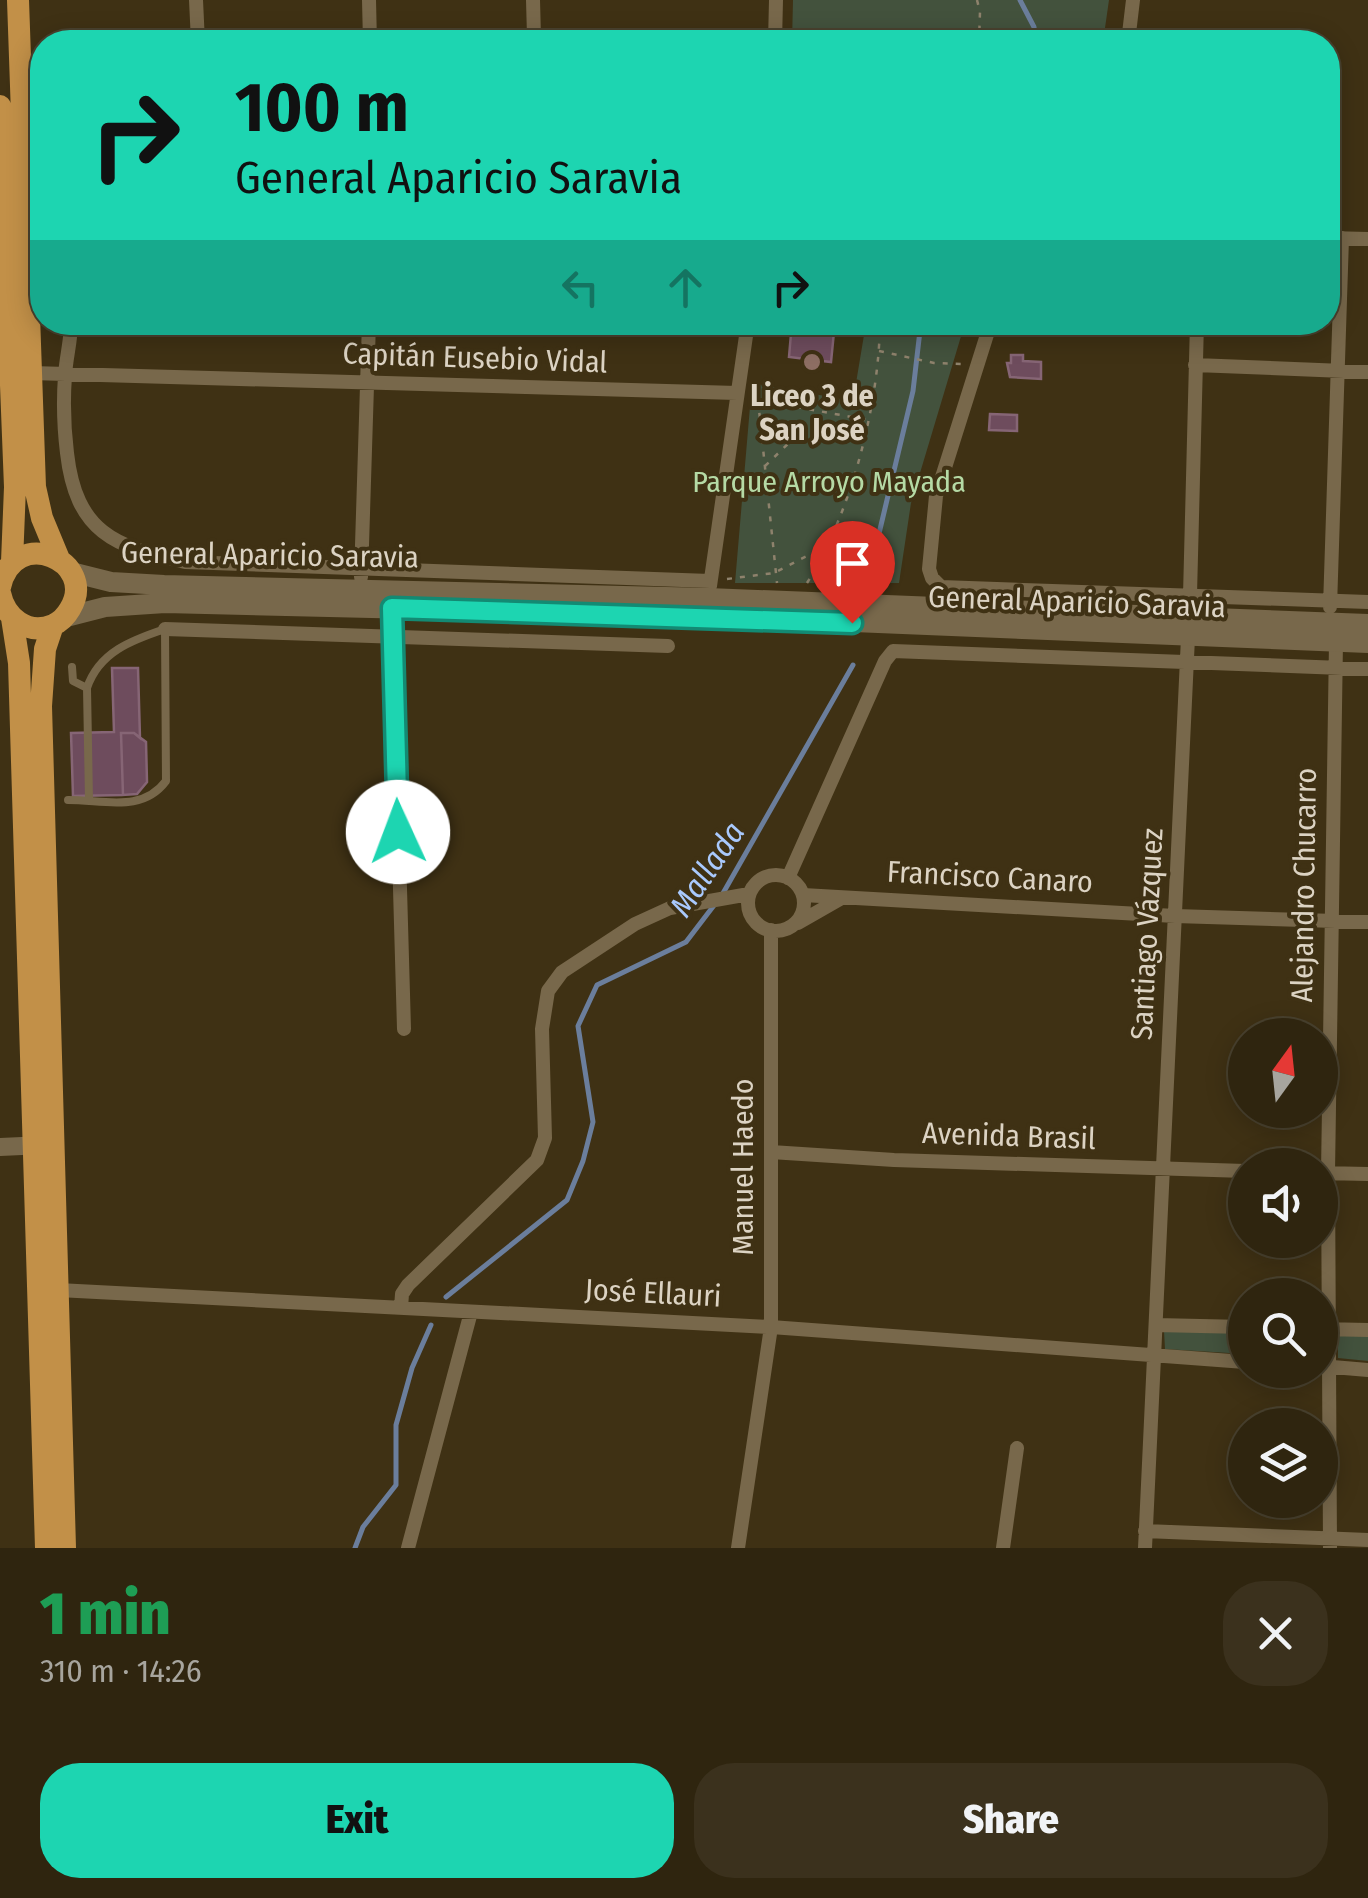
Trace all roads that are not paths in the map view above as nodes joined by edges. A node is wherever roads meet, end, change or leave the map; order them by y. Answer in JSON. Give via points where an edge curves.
{"nodes":[{"id":1,"x":18,"y":0,"type":"edge"},
{"id":2,"x":196,"y":0,"type":"edge"},
{"id":3,"x":368,"y":0,"type":"edge"},
{"id":4,"x":533,"y":0,"type":"edge"},
{"id":5,"x":776,"y":0,"type":"edge"},
{"id":6,"x":1133,"y":0,"type":"edge"},
{"id":7,"x":197,"y":30,"type":"edge"},
{"id":8,"x":369,"y":30,"type":"edge"},
{"id":9,"x":535,"y":30,"type":"edge"},
{"id":10,"x":775,"y":30,"type":"edge"},
{"id":11,"x":1129,"y":30,"type":"edge"},
{"id":12,"x":0,"y":106,"type":"edge"},
{"id":13,"x":30,"y":159,"type":"edge"},
{"id":14,"x":1340,"y":238,"type":"edge"},
{"id":15,"x":1368,"y":239,"type":"edge"},
{"id":16,"x":31,"y":335,"type":"edge"},
{"id":17,"x":71,"y":335,"type":"edge"},
{"id":18,"x":369,"y":335,"type":"edge"},
{"id":19,"x":746,"y":335,"type":"edge"},
{"id":20,"x":986,"y":335,"type":"edge"},
{"id":21,"x":1196,"y":335,"type":"edge"},
{"id":22,"x":1338,"y":335,"type":"edge"},
{"id":23,"x":1195,"y":365,"type":"junction"},
{"id":24,"x":1339,"y":371,"type":"junction"},
{"id":25,"x":31,"y":372,"type":"junction"},
{"id":26,"x":65,"y":372,"type":"junction"},
{"id":27,"x":1368,"y":372,"type":"edge"},
{"id":28,"x":367,"y":383,"type":"junction"},
{"id":29,"x":738,"y":393,"type":"junction"},
{"id":30,"x":12,"y":562,"type":"junction"},
{"id":31,"x":65,"y":566,"type":"junction"},
{"id":32,"x":361,"y":588,"type":"junction"},
{"id":33,"x":0,"y":590,"type":"edge"},
{"id":34,"x":1190,"y":595,"type":"junction"},
{"id":35,"x":708,"y":598,"type":"junction"},
{"id":36,"x":1330,"y":600,"type":"junction"},
{"id":37,"x":1368,"y":602,"type":"edge"},
{"id":38,"x":392,"y":608,"type":"junction"},
{"id":39,"x":12,"y":618,"type":"junction"},
{"id":40,"x":59,"y":621,"type":"junction"},
{"id":41,"x":1368,"y":624,"type":"edge"},
{"id":42,"x":1188,"y":627,"type":"junction"},
{"id":43,"x":165,"y":629,"type":"junction"},
{"id":44,"x":1333,"y":632,"type":"junction"},
{"id":45,"x":393,"y":636,"type":"junction"},
{"id":46,"x":1368,"y":644,"type":"edge"},
{"id":47,"x":668,"y":646,"type":"dead end"},
{"id":48,"x":1186,"y":662,"type":"junction"},
{"id":49,"x":72,"y":667,"type":"dead end"},
{"id":50,"x":1335,"y":668,"type":"junction"},
{"id":51,"x":1368,"y":668,"type":"edge"},
{"id":52,"x":86,"y":688,"type":"junction"},
{"id":53,"x":68,"y":800,"type":"dead end"},
{"id":54,"x":89,"y":800,"type":"junction"},
{"id":55,"x":788,"y":878,"type":"junction"},
{"id":56,"x":803,"y":896,"type":"junction"},
{"id":57,"x":848,"y":896,"type":"junction"},
{"id":58,"x":744,"y":900,"type":"junction"},
{"id":59,"x":1175,"y":916,"type":"junction"},
{"id":60,"x":1331,"y":921,"type":"junction"},
{"id":61,"x":1368,"y":922,"type":"edge"},
{"id":62,"x":794,"y":925,"type":"junction"},
{"id":63,"x":771,"y":930,"type":"junction"},
{"id":64,"x":770,"y":964,"type":"junction"},
{"id":65,"x":404,"y":1029,"type":"dead end"},
{"id":66,"x":43,"y":1145,"type":"junction"},
{"id":67,"x":0,"y":1146,"type":"edge"},
{"id":68,"x":1325,"y":1148,"type":"edge"},
{"id":69,"x":771,"y":1152,"type":"junction"},
{"id":70,"x":1163,"y":1168,"type":"junction"},
{"id":71,"x":1228,"y":1170,"type":"edge"},
{"id":72,"x":1338,"y":1173,"type":"edge"},
{"id":73,"x":1368,"y":1174,"type":"edge"},
{"id":74,"x":58,"y":1290,"type":"junction"},
{"id":75,"x":401,"y":1308,"type":"junction"},
{"id":76,"x":471,"y":1312,"type":"junction"},
{"id":77,"x":1156,"y":1325,"type":"junction"},
{"id":78,"x":771,"y":1327,"type":"junction"},
{"id":79,"x":1228,"y":1327,"type":"edge"},
{"id":80,"x":1338,"y":1329,"type":"edge"},
{"id":81,"x":1368,"y":1330,"type":"edge"},
{"id":82,"x":1154,"y":1356,"type":"junction"},
{"id":83,"x":1228,"y":1361,"type":"edge"},
{"id":84,"x":1338,"y":1367,"type":"edge"},
{"id":85,"x":1368,"y":1370,"type":"edge"},
{"id":86,"x":1325,"y":1388,"type":"edge"},
{"id":87,"x":1017,"y":1448,"type":"dead end"},
{"id":88,"x":1145,"y":1530,"type":"junction"},
{"id":89,"x":1368,"y":1540,"type":"edge"},
{"id":90,"x":1330,"y":1543,"type":"edge"},
{"id":91,"x":46,"y":1548,"type":"edge"},
{"id":92,"x":65,"y":1548,"type":"edge"},
{"id":93,"x":408,"y":1548,"type":"edge"},
{"id":94,"x":738,"y":1548,"type":"edge"},
{"id":95,"x":1003,"y":1548,"type":"edge"},
{"id":96,"x":1144,"y":1548,"type":"edge"}],
"edges":[{"from":1,"to":13,"type":"highway"},
{"from":2,"to":7,"type":"street"},
{"from":3,"to":8,"type":"street"},
{"from":4,"to":9,"type":"street"},
{"from":5,"to":10,"type":"street"},
{"from":6,"to":11,"type":"street"},
{"from":12,"to":30,"type":"highway"},
{"from":14,"to":15,"type":"street"},
{"from":16,"to":25,"type":"highway"},
{"from":17,"to":26,"type":"street","name":"General Aparicio Saravia"},
{"from":18,"to":28,"type":"street"},
{"from":19,"to":29,"type":"street"},
{"from":20,"to":34,"type":"street","name":"General Aparicio Saravia","via":[[932,516],[929,569],[941,587]]},
{"from":21,"to":23,"type":"street","name":"Santiago Vázquez"},
{"from":22,"to":24,"type":"street","name":"Alejandro Chucarro"},
{"from":23,"to":24,"type":"street"},
{"from":23,"to":34,"type":"street","name":"Santiago Vázquez"},
{"from":24,"to":27,"type":"street"},
{"from":24,"to":36,"type":"street","name":"Alejandro Chucarro"},
{"from":25,"to":26,"type":"street","name":"Capitán Eusebio Vidal"},
{"from":25,"to":31,"type":"highway","via":[[35,487]]},
{"from":26,"to":28,"type":"street","name":"Capitán Eusebio Vidal"},
{"from":26,"to":32,"type":"street","name":"General Aparicio Saravia","via":[[70,483],[88,519],[106,535],[186,562]]},
{"from":28,"to":29,"type":"street","name":"Capitán Eusebio Vidal"},
{"from":28,"to":32,"type":"street"},
{"from":29,"to":35,"type":"street"},
{"from":30,"to":31,"type":"highway","via":[[44,553]]},
{"from":30,"to":33,"type":"highway"},
{"from":31,"to":32,"type":"main road","name":"General Aparicio Saravia","via":[[111,582]]},
{"from":31,"to":40,"type":"highway","via":[[76,587],[74,603]]},
{"from":32,"to":35,"type":"main road","name":"General Aparicio Saravia"},
{"from":32,"to":38,"type":"main road","name":"General Aparicio Saravia"},
{"from":32,"to":40,"type":"main road","name":"General Aparicio Saravia","via":[[105,607]]},
{"from":33,"to":39,"type":"highway"},
{"from":34,"to":36,"type":"street","name":"General Aparicio Saravia"},
{"from":34,"to":42,"type":"street","name":"Santiago Vázquez"},
{"from":35,"to":38,"type":"main road","name":"General Aparicio Saravia"},
{"from":35,"to":42,"type":"main road","name":"General Aparicio Saravia"},
{"from":36,"to":37,"type":"street","name":"General Aparicio Saravia"},
{"from":36,"to":44,"type":"street","name":"Alejandro Chucarro"},
{"from":38,"to":45,"type":"street"},
{"from":39,"to":40,"type":"highway","via":[[39,628]]},
{"from":39,"to":66,"type":"highway"},
{"from":40,"to":66,"type":"highway","via":[[45,649],[41,706]]},
{"from":41,"to":44,"type":"main road","name":"General Aparicio Saravia"},
{"from":42,"to":44,"type":"main road","name":"General Aparicio Saravia"},
{"from":42,"to":48,"type":"street","name":"Santiago Vázquez"},
{"from":43,"to":45,"type":"street"},
{"from":43,"to":52,"type":"lane","via":[[107,655]]},
{"from":43,"to":54,"type":"lane","via":[[166,782],[144,802]]},
{"from":44,"to":46,"type":"main road","name":"General Aparicio Saravia"},
{"from":44,"to":50,"type":"street","name":"Alejandro Chucarro"},
{"from":45,"to":47,"type":"street"},
{"from":45,"to":65,"type":"street"},
{"from":48,"to":50,"type":"street","name":"General Aparicio Saravia"},
{"from":48,"to":55,"type":"street","name":"General Aparicio Saravia","via":[[893,651]]},
{"from":48,"to":59,"type":"street","name":"Santiago Vázquez"},
{"from":49,"to":52,"type":"lane","via":[[73,682]]},
{"from":50,"to":51,"type":"street","name":"General Aparicio Saravia"},
{"from":50,"to":60,"type":"street","name":"Alejandro Chucarro"},
{"from":52,"to":54,"type":"lane"},
{"from":53,"to":54,"type":"lane"},
{"from":55,"to":56,"type":"street"},
{"from":55,"to":58,"type":"street","via":[[765,877]]},
{"from":56,"to":57,"type":"street","name":"Francisco Canaro"},
{"from":56,"to":62,"type":"street"},
{"from":57,"to":59,"type":"street","name":"Francisco Canaro"},
{"from":57,"to":62,"type":"street"},
{"from":58,"to":63,"type":"street","via":[[757,923]]},
{"from":58,"to":75,"type":"street","via":[[670,908],[562,972],[548,991],[542,1029],[545,1138],[537,1160],[408,1285]]},
{"from":59,"to":60,"type":"street","name":"Francisco Canaro"},
{"from":59,"to":70,"type":"street","name":"Santiago Vázquez"},
{"from":60,"to":61,"type":"street","name":"Francisco Canaro"},
{"from":60,"to":68,"type":"street","name":"Alejandro Chucarro"},
{"from":62,"to":63,"type":"street"},
{"from":62,"to":64,"type":"street"},
{"from":63,"to":64,"type":"street","name":"Manuel Haedo"},
{"from":64,"to":69,"type":"street","name":"Manuel Haedo"},
{"from":66,"to":67,"type":"street"},
{"from":66,"to":74,"type":"highway"},
{"from":66,"to":91,"type":"highway"},
{"from":69,"to":70,"type":"street","name":"Avenida Brasil"},
{"from":69,"to":78,"type":"street","name":"Manuel Haedo"},
{"from":70,"to":71,"type":"street","name":"Avenida Brasil"},
{"from":70,"to":77,"type":"street","name":"Santiago Vázquez"},
{"from":72,"to":73,"type":"street"},
{"from":74,"to":75,"type":"street","name":"José Ellauri"},
{"from":74,"to":92,"type":"highway"},
{"from":75,"to":76,"type":"street","name":"José Ellauri"},
{"from":76,"to":78,"type":"street","name":"José Ellauri"},
{"from":76,"to":93,"type":"street"},
{"from":77,"to":79,"type":"street"},
{"from":77,"to":82,"type":"street","name":"Santiago Vázquez"},
{"from":78,"to":82,"type":"street","name":"José Ellauri"},
{"from":78,"to":94,"type":"street","name":"Manuel Haedo"},
{"from":80,"to":81,"type":"street"},
{"from":82,"to":83,"type":"street","name":"José Ellauri"},
{"from":82,"to":88,"type":"street","name":"Santiago Vázquez"},
{"from":84,"to":85,"type":"street"},
{"from":86,"to":90,"type":"street","name":"Alejandro Chucarro"},
{"from":87,"to":95,"type":"street"},
{"from":88,"to":90,"type":"street"},
{"from":88,"to":96,"type":"street","name":"Santiago Vázquez"},
{"from":89,"to":90,"type":"street"}]}
